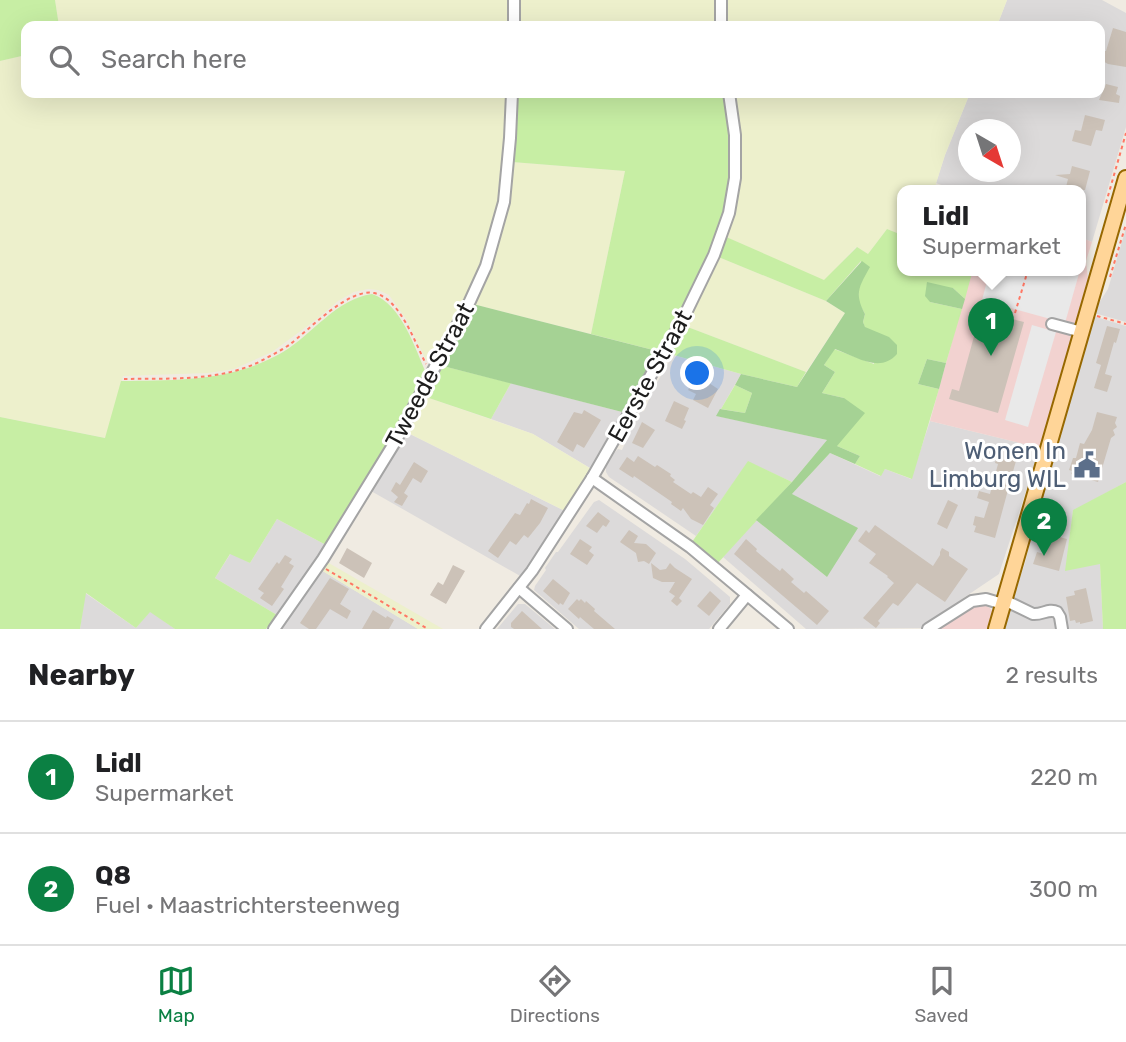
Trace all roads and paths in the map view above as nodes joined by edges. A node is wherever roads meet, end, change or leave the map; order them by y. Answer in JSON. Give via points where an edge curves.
{"nodes":[{"id":1,"x":514,"y":0,"type":"edge"},
{"id":2,"x":721,"y":0,"type":"edge"},
{"id":3,"x":514,"y":21,"type":"edge"},
{"id":4,"x":721,"y":21,"type":"edge"},
{"id":5,"x":512,"y":98,"type":"edge"},
{"id":6,"x":730,"y":98,"type":"edge"},
{"id":7,"x":1126,"y":178,"type":"edge"},
{"id":8,"x":1026,"y":276,"type":"edge"},
{"id":9,"x":1015,"y":313,"type":"dead end"},
{"id":10,"x":1087,"y":313,"type":"junction"},
{"id":11,"x":1052,"y":324,"type":"dead end"},
{"id":12,"x":1126,"y":324,"type":"edge"},
{"id":13,"x":1082,"y":332,"type":"junction"},
{"id":14,"x":431,"y":375,"type":"junction"},
{"id":15,"x":124,"y":379,"type":"dead end"},
{"id":16,"x":592,"y":478,"type":"junction"},
{"id":17,"x":319,"y":564,"type":"junction"},
{"id":18,"x":519,"y":588,"type":"junction"},
{"id":19,"x":747,"y":595,"type":"junction"},
{"id":20,"x":1004,"y":602,"type":"junction"},
{"id":21,"x":274,"y":629,"type":"edge"},
{"id":22,"x":428,"y":629,"type":"edge"},
{"id":23,"x":486,"y":629,"type":"edge"},
{"id":24,"x":567,"y":629,"type":"edge"},
{"id":25,"x":719,"y":629,"type":"edge"},
{"id":26,"x":788,"y":629,"type":"edge"},
{"id":27,"x":929,"y":629,"type":"edge"},
{"id":28,"x":996,"y":629,"type":"edge"},
{"id":29,"x":1062,"y":629,"type":"edge"}],
"edges":[{"from":1,"to":3,"type":"street"},
{"from":2,"to":4,"type":"street"},
{"from":5,"to":14,"type":"street","name":"Tweede Straat","via":[[504,202],[486,266]]},
{"from":6,"to":16,"type":"street","name":"Eerste Straat","via":[[735,178],[714,256]]},
{"from":7,"to":10,"type":"main road"},
{"from":8,"to":9,"type":"path"},
{"from":10,"to":12,"type":"path"},
{"from":10,"to":13,"type":"main road"},
{"from":11,"to":13,"type":"street"},
{"from":13,"to":20,"type":"main road"},
{"from":14,"to":15,"type":"path","via":[[401,315],[384,296],[372,292],[345,299],[287,346],[241,369],[194,377]]},
{"from":14,"to":17,"type":"street","name":"Tweede Straat"},
{"from":16,"to":18,"type":"street","name":"Eerste Straat"},
{"from":16,"to":19,"type":"street","via":[[690,547]]},
{"from":17,"to":21,"type":"street","name":"Tweede Straat"},
{"from":17,"to":22,"type":"path"},
{"from":18,"to":23,"type":"street","name":"Eerste Straat"},
{"from":18,"to":24,"type":"street"},
{"from":19,"to":25,"type":"street"},
{"from":19,"to":26,"type":"street"},
{"from":20,"to":27,"type":"street","via":[[972,601]]},
{"from":20,"to":28,"type":"main road"},
{"from":20,"to":29,"type":"street","via":[[1033,614],[1055,611]]}]}
